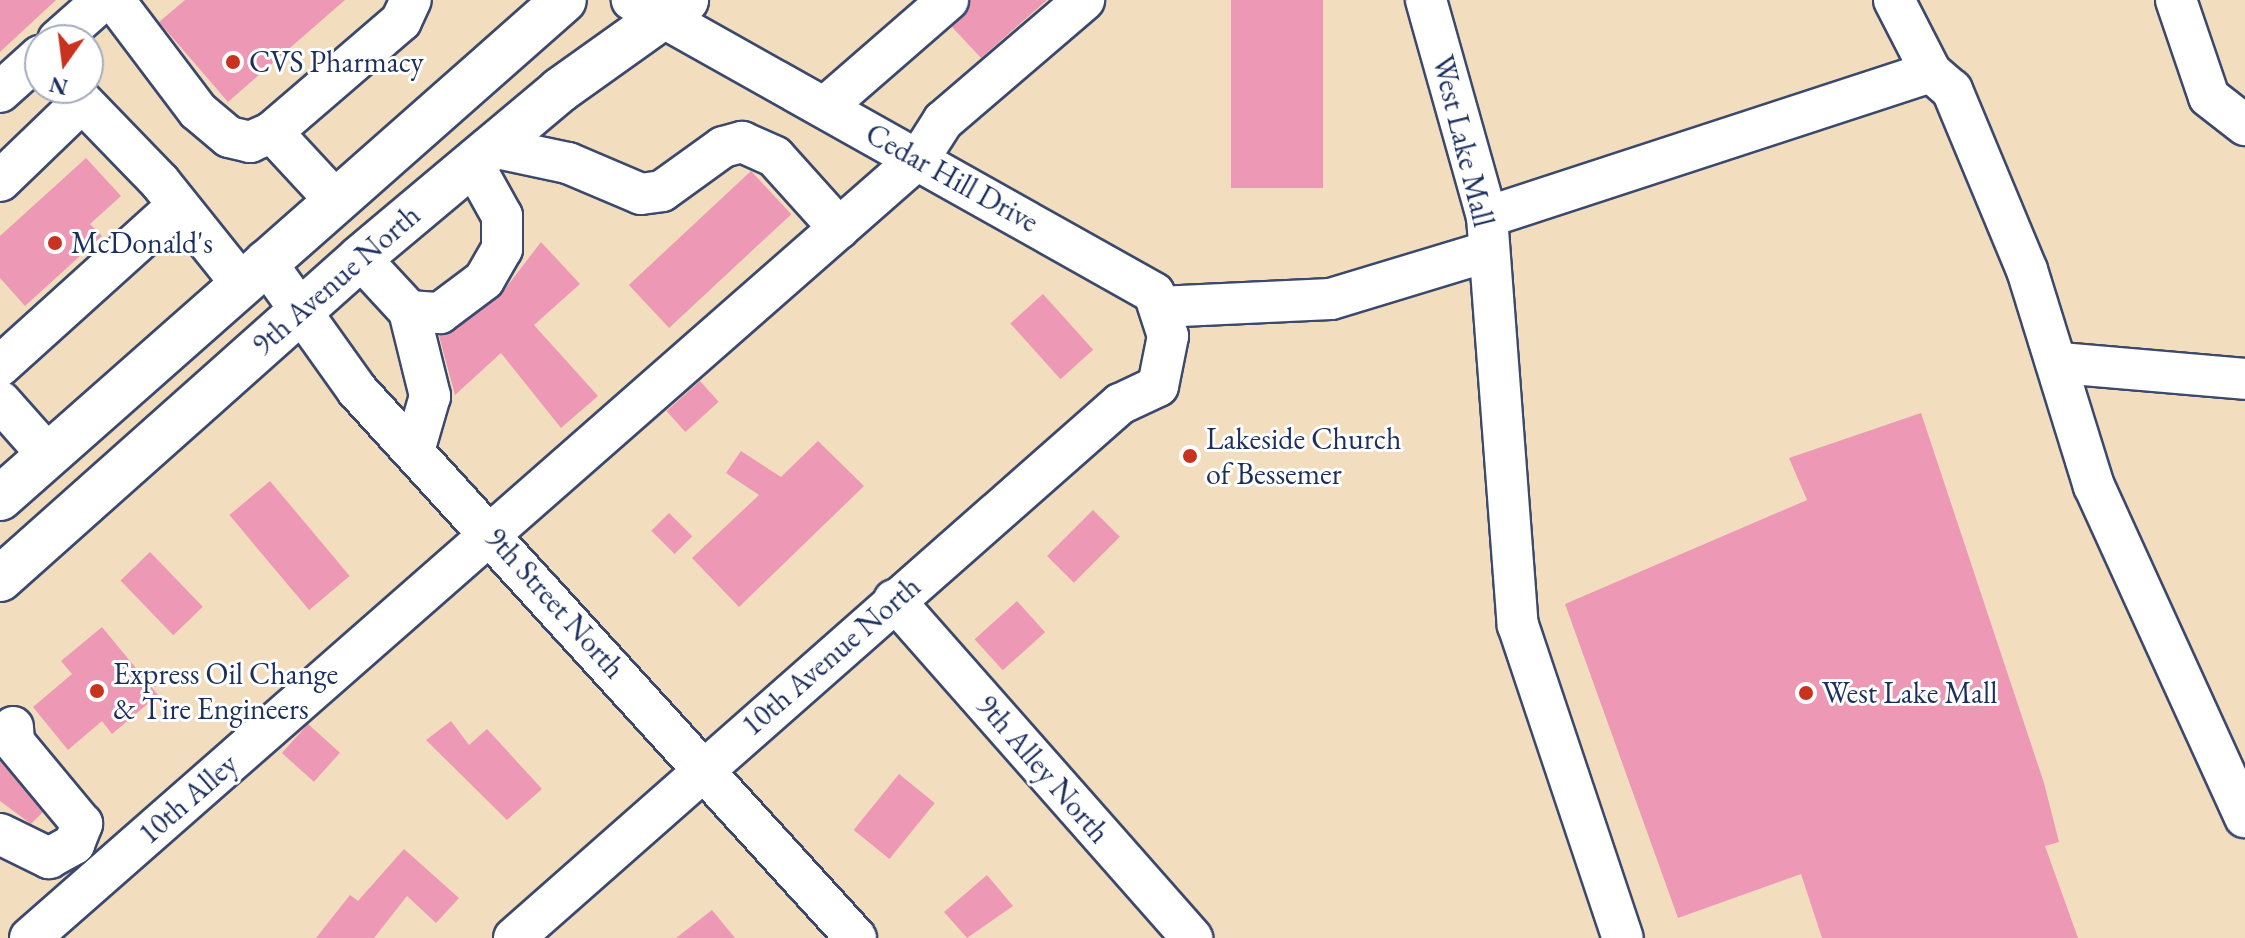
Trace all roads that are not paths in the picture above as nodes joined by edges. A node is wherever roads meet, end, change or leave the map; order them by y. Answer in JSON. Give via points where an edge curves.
{"nodes":[{"id":1,"x":103,"y":0,"type":"edge"},
{"id":2,"x":114,"y":0,"type":"edge"},
{"id":3,"x":411,"y":0,"type":"edge"},
{"id":4,"x":564,"y":0,"type":"edge"},
{"id":5,"x":1084,"y":0,"type":"edge"},
{"id":6,"x":1426,"y":0,"type":"edge"},
{"id":7,"x":1894,"y":0,"type":"edge"},
{"id":8,"x":2176,"y":0,"type":"edge"},
{"id":9,"x":660,"y":7,"type":"edge"},
{"id":10,"x":923,"y":8,"type":"edge"},
{"id":11,"x":76,"y":24,"type":"edge"},
{"id":12,"x":24,"y":70,"type":"edge"},
{"id":13,"x":1931,"y":72,"type":"junction"},
{"id":14,"x":0,"y":92,"type":"edge"},
{"id":15,"x":67,"y":104,"type":"edge"},
{"id":16,"x":83,"y":104,"type":"edge"},
{"id":17,"x":825,"y":107,"type":"junction"},
{"id":18,"x":2245,"y":125,"type":"edge"},
{"id":19,"x":272,"y":132,"type":"junction"},
{"id":20,"x":482,"y":155,"type":"junction"},
{"id":21,"x":920,"y":157,"type":"junction"},
{"id":22,"x":0,"y":181,"type":"edge"},
{"id":23,"x":335,"y":200,"type":"junction"},
{"id":24,"x":176,"y":207,"type":"junction"},
{"id":25,"x":839,"y":228,"type":"junction"},
{"id":26,"x":1488,"y":234,"type":"junction"},
{"id":27,"x":360,"y":258,"type":"junction"},
{"id":28,"x":253,"y":272,"type":"junction"},
{"id":29,"x":1159,"y":307,"type":"junction"},
{"id":30,"x":297,"y":311,"type":"junction"},
{"id":31,"x":409,"y":311,"type":"junction"},
{"id":32,"x":2060,"y":363,"type":"junction"},
{"id":33,"x":0,"y":366,"type":"edge"},
{"id":34,"x":2227,"y":375,"type":"edge"},
{"id":35,"x":0,"y":401,"type":"edge"},
{"id":36,"x":414,"y":451,"type":"junction"},
{"id":37,"x":48,"y":455,"type":"junction"},
{"id":38,"x":0,"y":498,"type":"edge"},
{"id":39,"x":491,"y":532,"type":"junction"},
{"id":40,"x":0,"y":579,"type":"edge"},
{"id":41,"x":894,"y":600,"type":"junction"},
{"id":42,"x":4,"y":718,"type":"edge"},
{"id":43,"x":704,"y":768,"type":"junction"},
{"id":44,"x":2245,"y":817,"type":"edge"},
{"id":45,"x":0,"y":834,"type":"edge"},
{"id":46,"x":98,"y":878,"type":"junction"},
{"id":47,"x":64,"y":907,"type":"junction"},
{"id":48,"x":30,"y":938,"type":"edge"},
{"id":49,"x":514,"y":938,"type":"edge"},
{"id":50,"x":856,"y":938,"type":"edge"},
{"id":51,"x":1192,"y":938,"type":"edge"},
{"id":52,"x":1623,"y":938,"type":"edge"}],
"edges":[{"from":1,"to":11,"type":"street"},
{"from":2,"to":19,"type":"street","via":[[213,125],[250,142]]},
{"from":3,"to":19,"type":"street","via":[[401,21]]},
{"from":4,"to":23,"type":"main road","name":"9th Avenue North"},
{"from":5,"to":21,"type":"street","name":"10th Alley","via":[[943,121]]},
{"from":6,"to":26,"type":"street","name":"West Lake Mall"},
{"from":7,"to":13,"type":"street"},
{"from":8,"to":18,"type":"street","via":[[2209,97]]},
{"from":9,"to":17,"type":"street","name":"Cedar Hill Drive"},
{"from":9,"to":20,"type":"main road","name":"9th Avenue North"},
{"from":10,"to":17,"type":"street"},
{"from":12,"to":14,"type":"street"},
{"from":13,"to":26,"type":"street"},
{"from":13,"to":32,"type":"street","via":[[1952,90]]},
{"from":15,"to":22,"type":"street"},
{"from":16,"to":24,"type":"street","name":"9th Street North"},
{"from":17,"to":21,"type":"street","name":"Cedar Hill Drive"},
{"from":19,"to":23,"type":"street"},
{"from":20,"to":25,"type":"street","via":[[568,163],[641,194],[662,191],[723,147],[742,142],[775,157]]},
{"from":20,"to":27,"type":"main road","name":"9th Avenue North"},
{"from":20,"to":31,"type":"street","via":[[502,216],[502,249],[484,280],[440,313]]},
{"from":21,"to":25,"type":"street","name":"10th Alley"},
{"from":21,"to":29,"type":"street","name":"Cedar Hill Drive","via":[[1154,293]]},
{"from":23,"to":28,"type":"main road","name":"9th Avenue North"},
{"from":24,"to":28,"type":"street","name":"9th Street North"},
{"from":24,"to":33,"type":"street"},
{"from":25,"to":39,"type":"street","name":"10th Alley"},
{"from":26,"to":29,"type":"street","via":[[1331,299]]},
{"from":26,"to":52,"type":"street","name":"West Lake Mall","via":[[1518,625]]},
{"from":27,"to":30,"type":"main road","name":"9th Avenue North"},
{"from":27,"to":31,"type":"street"},
{"from":28,"to":30,"type":"street","name":"9th Street North"},
{"from":28,"to":37,"type":"main road","name":"9th Avenue North"},
{"from":29,"to":41,"type":"street","name":"10th Avenue North","via":[[1168,336],[1158,386],[1120,404]]},
{"from":30,"to":36,"type":"street","name":"9th Street North"},
{"from":30,"to":40,"type":"main road","name":"9th Avenue North"},
{"from":31,"to":36,"type":"street","via":[[430,396]]},
{"from":32,"to":34,"type":"street"},
{"from":32,"to":44,"type":"street","via":[[2094,486]]},
{"from":35,"to":37,"type":"street"},
{"from":36,"to":39,"type":"street","name":"9th Street North"},
{"from":37,"to":38,"type":"main road","name":"9th Avenue North"},
{"from":39,"to":43,"type":"street","name":"9th Street North"},
{"from":39,"to":46,"type":"street","name":"10th Alley"},
{"from":41,"to":43,"type":"street","name":"10th Avenue North"},
{"from":41,"to":51,"type":"street","name":"9th Alley North"},
{"from":42,"to":45,"type":"street","via":[[14,742],[82,824],[74,844],[49,858]]},
{"from":42,"to":46,"type":"street","via":[[96,814],[104,840]]},
{"from":43,"to":49,"type":"street","name":"10th Avenue North"},
{"from":43,"to":50,"type":"street","name":"9th Street North"},
{"from":45,"to":47,"type":"street"},
{"from":46,"to":47,"type":"street","name":"10th Alley"},
{"from":47,"to":48,"type":"street","name":"10th Alley"}]}
